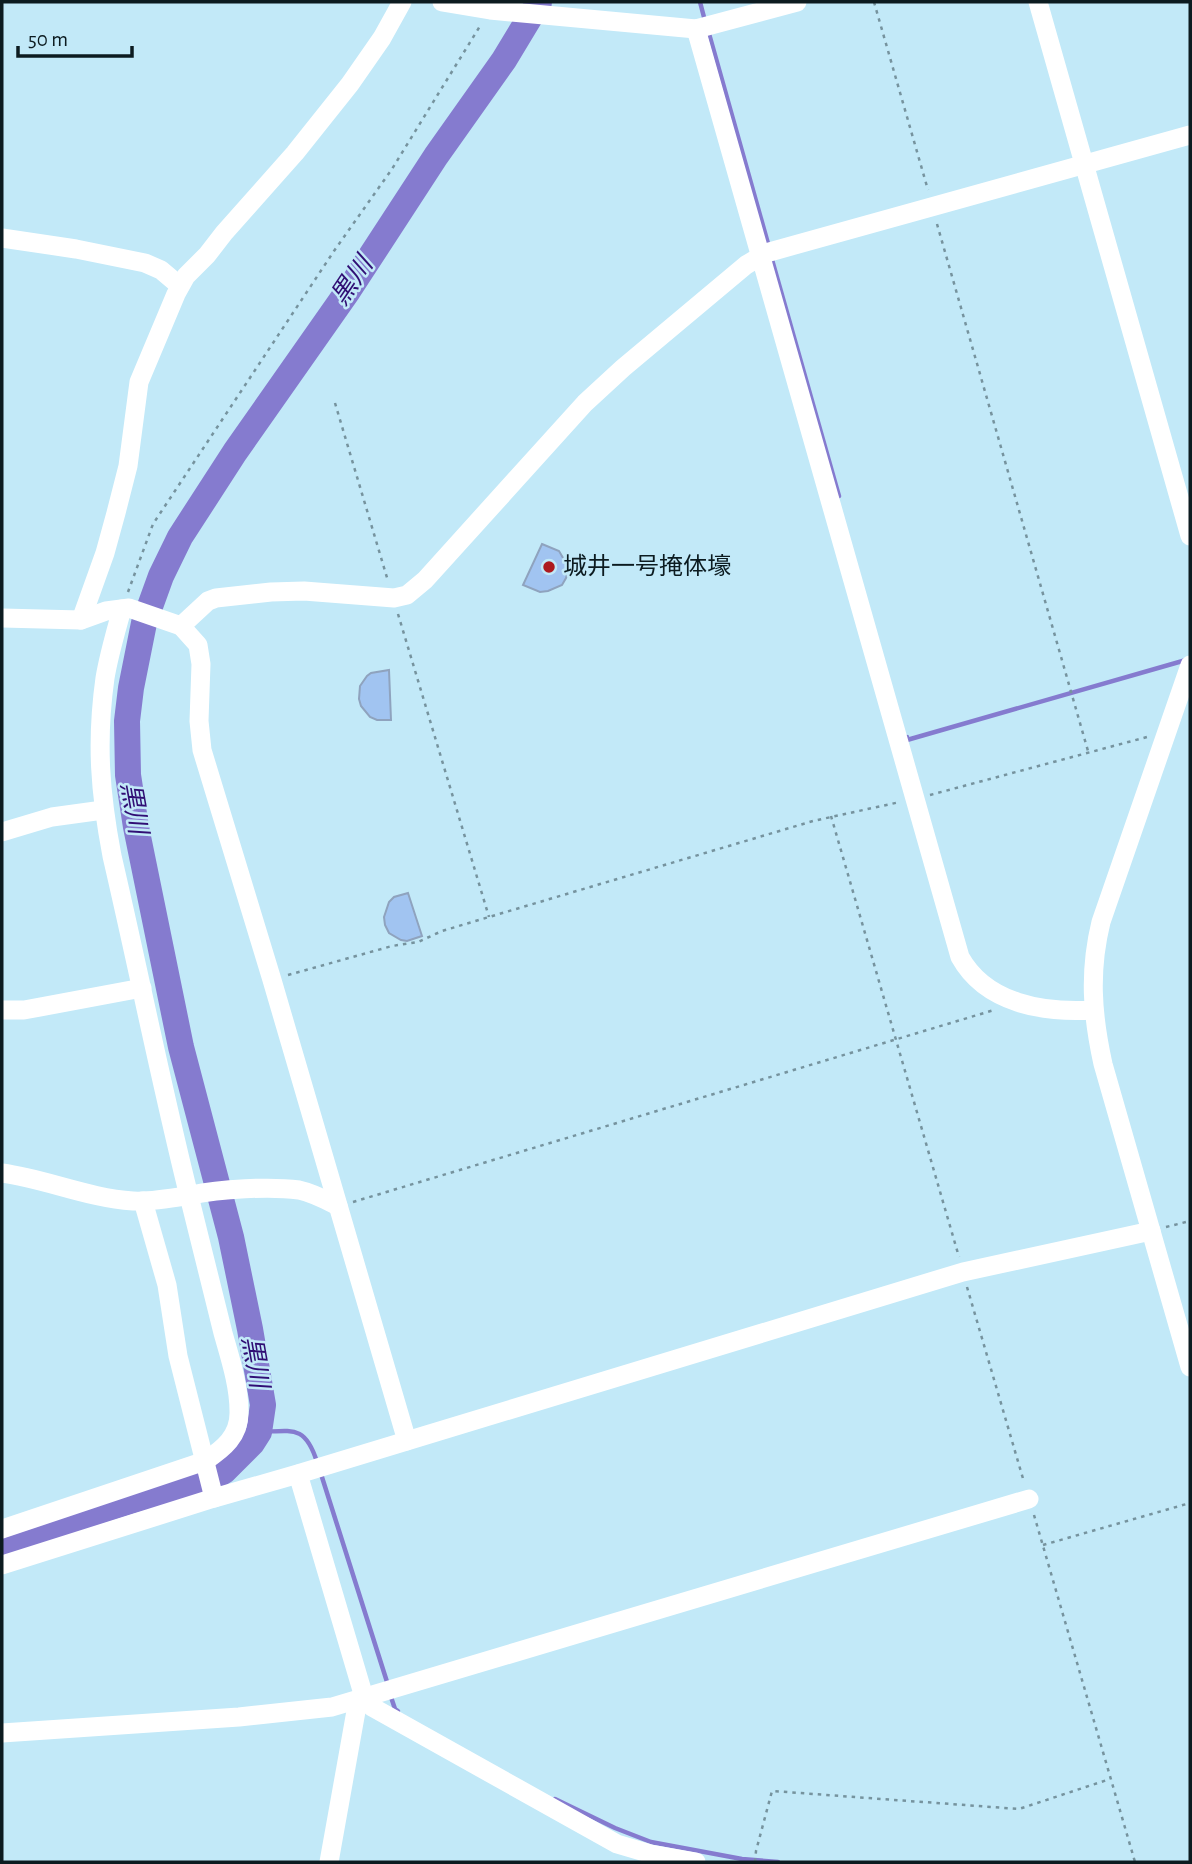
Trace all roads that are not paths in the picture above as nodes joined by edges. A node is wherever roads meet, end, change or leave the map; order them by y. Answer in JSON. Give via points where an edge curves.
{"nodes":[{"id":1,"x":402,"y":2,"type":"edge"},
{"id":2,"x":442,"y":2,"type":"edge"},
{"id":3,"x":797,"y":2,"type":"edge"},
{"id":4,"x":1038,"y":2,"type":"edge"},
{"id":5,"x":696,"y":29,"type":"junction"},
{"id":6,"x":1190,"y":135,"type":"edge"},
{"id":7,"x":1085,"y":164,"type":"junction"},
{"id":8,"x":2,"y":238,"type":"edge"},
{"id":9,"x":761,"y":257,"type":"junction"},
{"id":10,"x":180,"y":286,"type":"junction"},
{"id":11,"x":1190,"y":536,"type":"edge"},
{"id":12,"x":125,"y":608,"type":"junction"},
{"id":13,"x":2,"y":618,"type":"edge"},
{"id":14,"x":81,"y":620,"type":"junction"},
{"id":15,"x":177,"y":626,"type":"junction"},
{"id":16,"x":1190,"y":665,"type":"edge"},
{"id":17,"x":103,"y":810,"type":"junction"},
{"id":18,"x":2,"y":832,"type":"edge"},
{"id":19,"x":142,"y":988,"type":"junction"},
{"id":20,"x":2,"y":1010,"type":"edge"},
{"id":21,"x":1093,"y":1010,"type":"junction"},
{"id":22,"x":2,"y":1172,"type":"edge"},
{"id":23,"x":191,"y":1195,"type":"junction"},
{"id":24,"x":143,"y":1201,"type":"junction"},
{"id":25,"x":338,"y":1206,"type":"junction"},
{"id":26,"x":1151,"y":1231,"type":"junction"},
{"id":27,"x":1190,"y":1367,"type":"edge"},
{"id":28,"x":407,"y":1441,"type":"junction"},
{"id":29,"x":206,"y":1464,"type":"junction"},
{"id":30,"x":302,"y":1473,"type":"junction"},
{"id":31,"x":213,"y":1494,"type":"junction"},
{"id":32,"x":1029,"y":1499,"type":"road end"},
{"id":33,"x":2,"y":1529,"type":"edge"},
{"id":34,"x":2,"y":1565,"type":"edge"},
{"id":35,"x":361,"y":1699,"type":"junction"},
{"id":36,"x":2,"y":1733,"type":"edge"},
{"id":37,"x":329,"y":1862,"type":"edge"},
{"id":38,"x":696,"y":1862,"type":"edge"}],
"edges":[{"from":1,"to":10,"type":"street","via":[[374,50],[322,120]]},
{"from":2,"to":5,"type":"street"},
{"from":3,"to":5,"type":"street"},
{"from":4,"to":7,"type":"street"},
{"from":5,"to":9,"type":"street"},
{"from":6,"to":7,"type":"street"},
{"from":7,"to":9,"type":"street"},
{"from":7,"to":11,"type":"street"},
{"from":8,"to":10,"type":"street","via":[[145,263]]},
{"from":9,"to":15,"type":"street","via":[[736,273],[595,394],[407,595],[304,592],[223,597],[208,601]]},
{"from":9,"to":21,"type":"street","via":[[960,957],[976,980],[1017,1003],[1056,1011]]},
{"from":10,"to":14,"type":"street","via":[[139,382],[117,513]]},
{"from":12,"to":14,"type":"street"},
{"from":12,"to":15,"type":"street"},
{"from":12,"to":17,"type":"street","via":[[106,676],[101,717]]},
{"from":13,"to":14,"type":"street"},
{"from":15,"to":25,"type":"street","via":[[198,645],[202,750]]},
{"from":16,"to":21,"type":"street","via":[[1101,922],[1093,963]]},
{"from":17,"to":18,"type":"street","via":[[52,817]]},
{"from":17,"to":19,"type":"street"},
{"from":19,"to":20,"type":"street"},
{"from":19,"to":23,"type":"street"},
{"from":21,"to":26,"type":"street","via":[[1113,1102]]},
{"from":22,"to":24,"type":"street","via":[[87,1194]]},
{"from":23,"to":24,"type":"street"},
{"from":23,"to":25,"type":"street","via":[[277,1188],[301,1191]]},
{"from":23,"to":29,"type":"street","via":[[240,1413],[233,1437]]},
{"from":24,"to":29,"type":"street","via":[[167,1285],[178,1356]]},
{"from":25,"to":28,"type":"street"},
{"from":26,"to":27,"type":"street"},
{"from":26,"to":28,"type":"street","via":[[963,1272]]},
{"from":28,"to":30,"type":"street"},
{"from":29,"to":31,"type":"street"},
{"from":29,"to":33,"type":"street"},
{"from":30,"to":31,"type":"street"},
{"from":30,"to":35,"type":"street"},
{"from":31,"to":34,"type":"street"},
{"from":32,"to":35,"type":"street"},
{"from":35,"to":36,"type":"street","via":[[332,1707],[239,1717]]},
{"from":35,"to":37,"type":"street"},
{"from":35,"to":38,"type":"street","via":[[617,1844]]}]}
